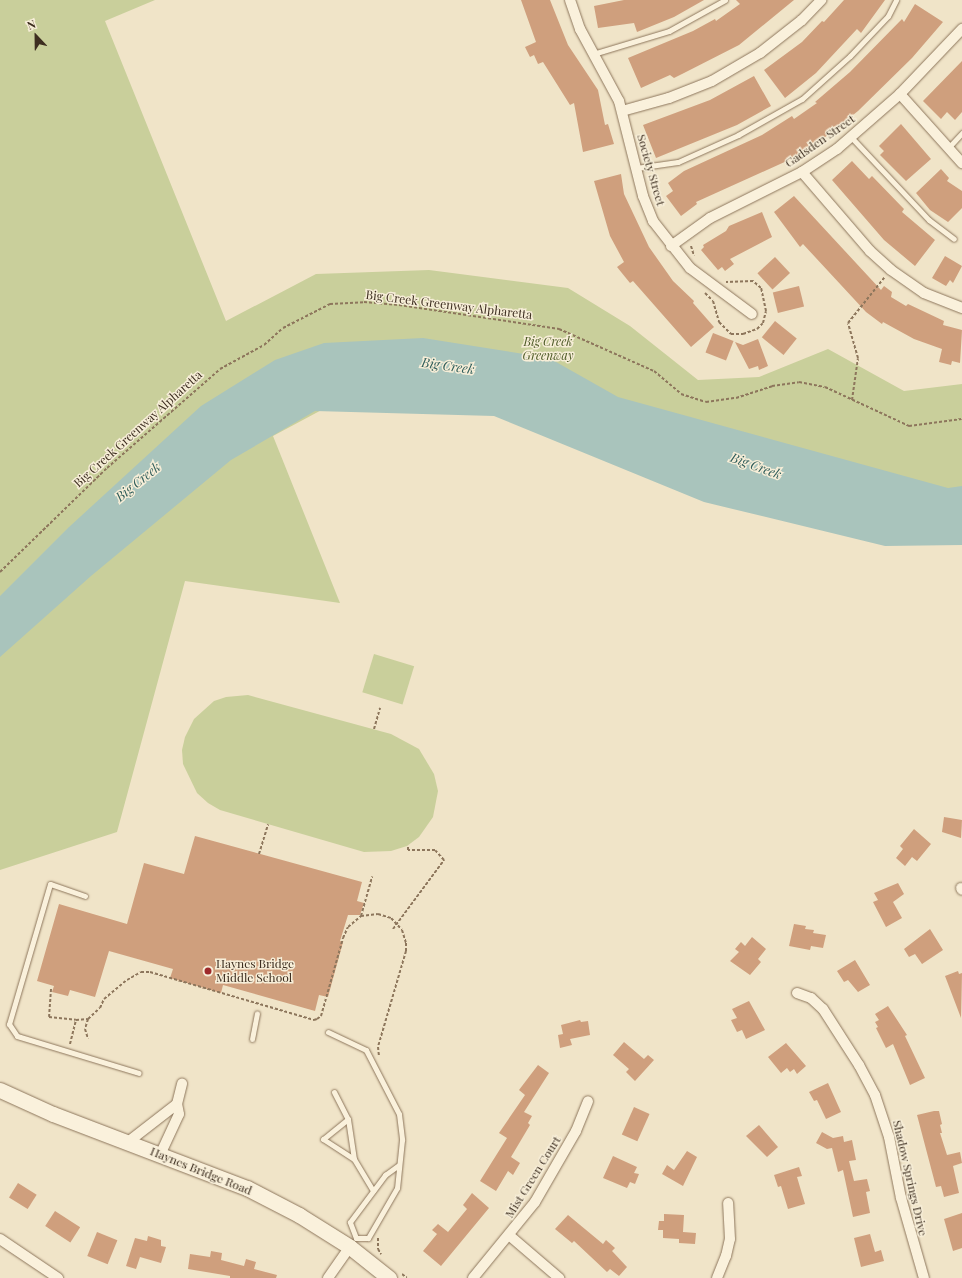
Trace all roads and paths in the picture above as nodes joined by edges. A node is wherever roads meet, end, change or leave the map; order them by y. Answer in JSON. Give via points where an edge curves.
{"nodes":[{"id":1,"x":570,"y":0,"type":"edge"},
{"id":2,"x":725,"y":0,"type":"edge"},
{"id":3,"x":820,"y":0,"type":"edge"},
{"id":4,"x":896,"y":0,"type":"edge"},
{"id":5,"x":962,"y":29,"type":"edge"},
{"id":6,"x":593,"y":54,"type":"junction"},
{"id":7,"x":900,"y":94,"type":"junction"},
{"id":8,"x":622,"y":111,"type":"junction"},
{"id":9,"x":962,"y":133,"type":"edge"},
{"id":10,"x":851,"y":137,"type":"junction"},
{"id":11,"x":948,"y":148,"type":"junction"},
{"id":12,"x":962,"y":163,"type":"edge"},
{"id":13,"x":636,"y":168,"type":"junction"},
{"id":14,"x":802,"y":172,"type":"junction"},
{"id":15,"x":954,"y":239,"type":"dead end"},
{"id":16,"x":671,"y":246,"type":"junction"},
{"id":17,"x":891,"y":270,"type":"junction"},
{"id":18,"x":962,"y":308,"type":"edge"},
{"id":19,"x":752,"y":314,"type":"dead end"},
{"id":20,"x":852,"y":400,"type":"junction"},
{"id":21,"x":962,"y":419,"type":"edge"},
{"id":22,"x":0,"y":572,"type":"edge"},
{"id":23,"x":380,"y":708,"type":"dead end"},
{"id":24,"x":374,"y":730,"type":"dead end"},
{"id":25,"x":268,"y":824,"type":"dead end"},
{"id":26,"x":408,"y":845,"type":"dead end"},
{"id":27,"x":259,"y":854,"type":"dead end"},
{"id":28,"x":372,"y":877,"type":"dead end"},
{"id":29,"x":85,"y":896,"type":"dead end"},
{"id":30,"x":393,"y":929,"type":"dead end"},
{"id":31,"x":50,"y":989,"type":"dead end"},
{"id":32,"x":797,"y":993,"type":"dead end"},
{"id":33,"x":257,"y":1013,"type":"dead end"},
{"id":34,"x":88,"y":1019,"type":"junction"},
{"id":35,"x":76,"y":1020,"type":"junction"},
{"id":36,"x":328,"y":1032,"type":"dead end"},
{"id":37,"x":88,"y":1039,"type":"dead end"},
{"id":38,"x":252,"y":1039,"type":"dead end"},
{"id":39,"x":69,"y":1046,"type":"dead end"},
{"id":40,"x":139,"y":1073,"type":"dead end"},
{"id":41,"x":182,"y":1084,"type":"dead end"},
{"id":42,"x":0,"y":1090,"type":"edge"},
{"id":43,"x":334,"y":1092,"type":"dead end"},
{"id":44,"x":588,"y":1101,"type":"dead end"},
{"id":45,"x":177,"y":1104,"type":"junction"},
{"id":46,"x":348,"y":1119,"type":"junction"},
{"id":47,"x":128,"y":1142,"type":"junction"},
{"id":48,"x":160,"y":1155,"type":"junction"},
{"id":49,"x":354,"y":1159,"type":"junction"},
{"id":50,"x":399,"y":1165,"type":"junction"},
{"id":51,"x":373,"y":1191,"type":"junction"},
{"id":52,"x":728,"y":1203,"type":"dead end"},
{"id":53,"x":510,"y":1236,"type":"junction"},
{"id":54,"x":0,"y":1239,"type":"edge"},
{"id":55,"x":353,"y":1243,"type":"junction"},
{"id":56,"x":58,"y":1278,"type":"edge"},
{"id":57,"x":328,"y":1278,"type":"edge"},
{"id":58,"x":389,"y":1278,"type":"edge"},
{"id":59,"x":473,"y":1278,"type":"edge"},
{"id":60,"x":559,"y":1278,"type":"edge"},
{"id":61,"x":717,"y":1278,"type":"edge"},
{"id":62,"x":924,"y":1278,"type":"edge"}],
"edges":[{"from":1,"to":6,"type":"street","name":"Society Street","via":[[580,29]]},
{"from":2,"to":6,"type":"lane","via":[[669,30]]},
{"from":3,"to":8,"type":"street","via":[[802,20],[760,53],[712,81],[669,98]]},
{"from":4,"to":13,"type":"lane","via":[[888,16],[872,34],[802,99],[738,135],[678,162]]},
{"from":5,"to":7,"type":"street","name":"Gadsden Street"},
{"from":6,"to":8,"type":"street","name":"Society Street","via":[[602,66]]},
{"from":7,"to":10,"type":"street","name":"Gadsden Street"},
{"from":7,"to":11,"type":"street"},
{"from":8,"to":13,"type":"street","name":"Society Street"},
{"from":9,"to":11,"type":"lane"},
{"from":10,"to":14,"type":"street","name":"Gadsden Street"},
{"from":10,"to":15,"type":"lane","via":[[929,220]]},
{"from":11,"to":12,"type":"street"},
{"from":13,"to":16,"type":"street","name":"Society Street","via":[[653,221]]},
{"from":14,"to":16,"type":"street","name":"Gadsden Street","via":[[729,208]]},
{"from":14,"to":17,"type":"street","via":[[870,251]]},
{"from":16,"to":19,"type":"street","name":"Society Street","via":[[690,268]]},
{"from":17,"to":18,"type":"street","via":[[924,293]]},
{"from":17,"to":20,"type":"path","via":[[848,324],[858,358]]},
{"from":20,"to":21,"type":"path","name":"Big Creek Greenway Alpharetta","via":[[909,426]]},
{"from":20,"to":22,"type":"path","name":"Big Creek Greenway Alpharetta","via":[[825,388],[799,382],[772,386],[736,398],[706,402],[680,394],[654,371],[559,329],[399,305],[364,302],[330,304],[283,328],[264,345],[220,369],[118,458]]},
{"from":23,"to":24,"type":"path"},
{"from":25,"to":27,"type":"path"},
{"from":26,"to":30,"type":"path","via":[[408,850],[435,850],[444,860]]},
{"from":28,"to":34,"type":"path","via":[[361,916],[348,927],[343,938],[321,1016],[314,1020],[150,972],[141,972],[127,980],[104,999],[100,1008]]},
{"from":29,"to":40,"type":"lane","via":[[50,884],[8,1024],[17,1036]]},
{"from":31,"to":35,"type":"path","via":[[49,1016]]},
{"from":32,"to":62,"type":"street","name":"Shadow Springs Drive","via":[[810,998],[823,1009],[875,1095],[889,1137],[901,1198]]},
{"from":33,"to":38,"type":"lane"},
{"from":34,"to":35,"type":"path"},
{"from":34,"to":37,"type":"path","via":[[85,1029]]},
{"from":35,"to":39,"type":"path"},
{"from":36,"to":50,"type":"lane","via":[[366,1050],[399,1114],[402,1140]]},
{"from":41,"to":45,"type":"street"},
{"from":42,"to":47,"type":"main road","name":"Haynes Bridge Road"},
{"from":43,"to":46,"type":"lane"},
{"from":44,"to":53,"type":"street","name":"Mist Green Court","via":[[557,1167]]},
{"from":45,"to":47,"type":"street"},
{"from":45,"to":48,"type":"street","via":[[179,1114]]},
{"from":46,"to":49,"type":"lane"},
{"from":46,"to":49,"type":"lane","via":[[323,1139]]},
{"from":47,"to":48,"type":"main road","name":"Haynes Bridge Road"},
{"from":48,"to":55,"type":"main road","name":"Haynes Bridge Road","via":[[247,1188]]},
{"from":49,"to":51,"type":"lane"},
{"from":50,"to":51,"type":"lane","via":[[385,1175]]},
{"from":50,"to":55,"type":"lane","via":[[396,1188],[389,1205],[368,1238]]},
{"from":51,"to":55,"type":"lane","via":[[350,1222]]},
{"from":52,"to":61,"type":"street","via":[[730,1239]]},
{"from":53,"to":59,"type":"street","name":"Mist Green Court"},
{"from":53,"to":60,"type":"street"},
{"from":54,"to":56,"type":"street"},
{"from":55,"to":57,"type":"street"},
{"from":55,"to":58,"type":"main road","name":"Haynes Bridge Road"}]}
